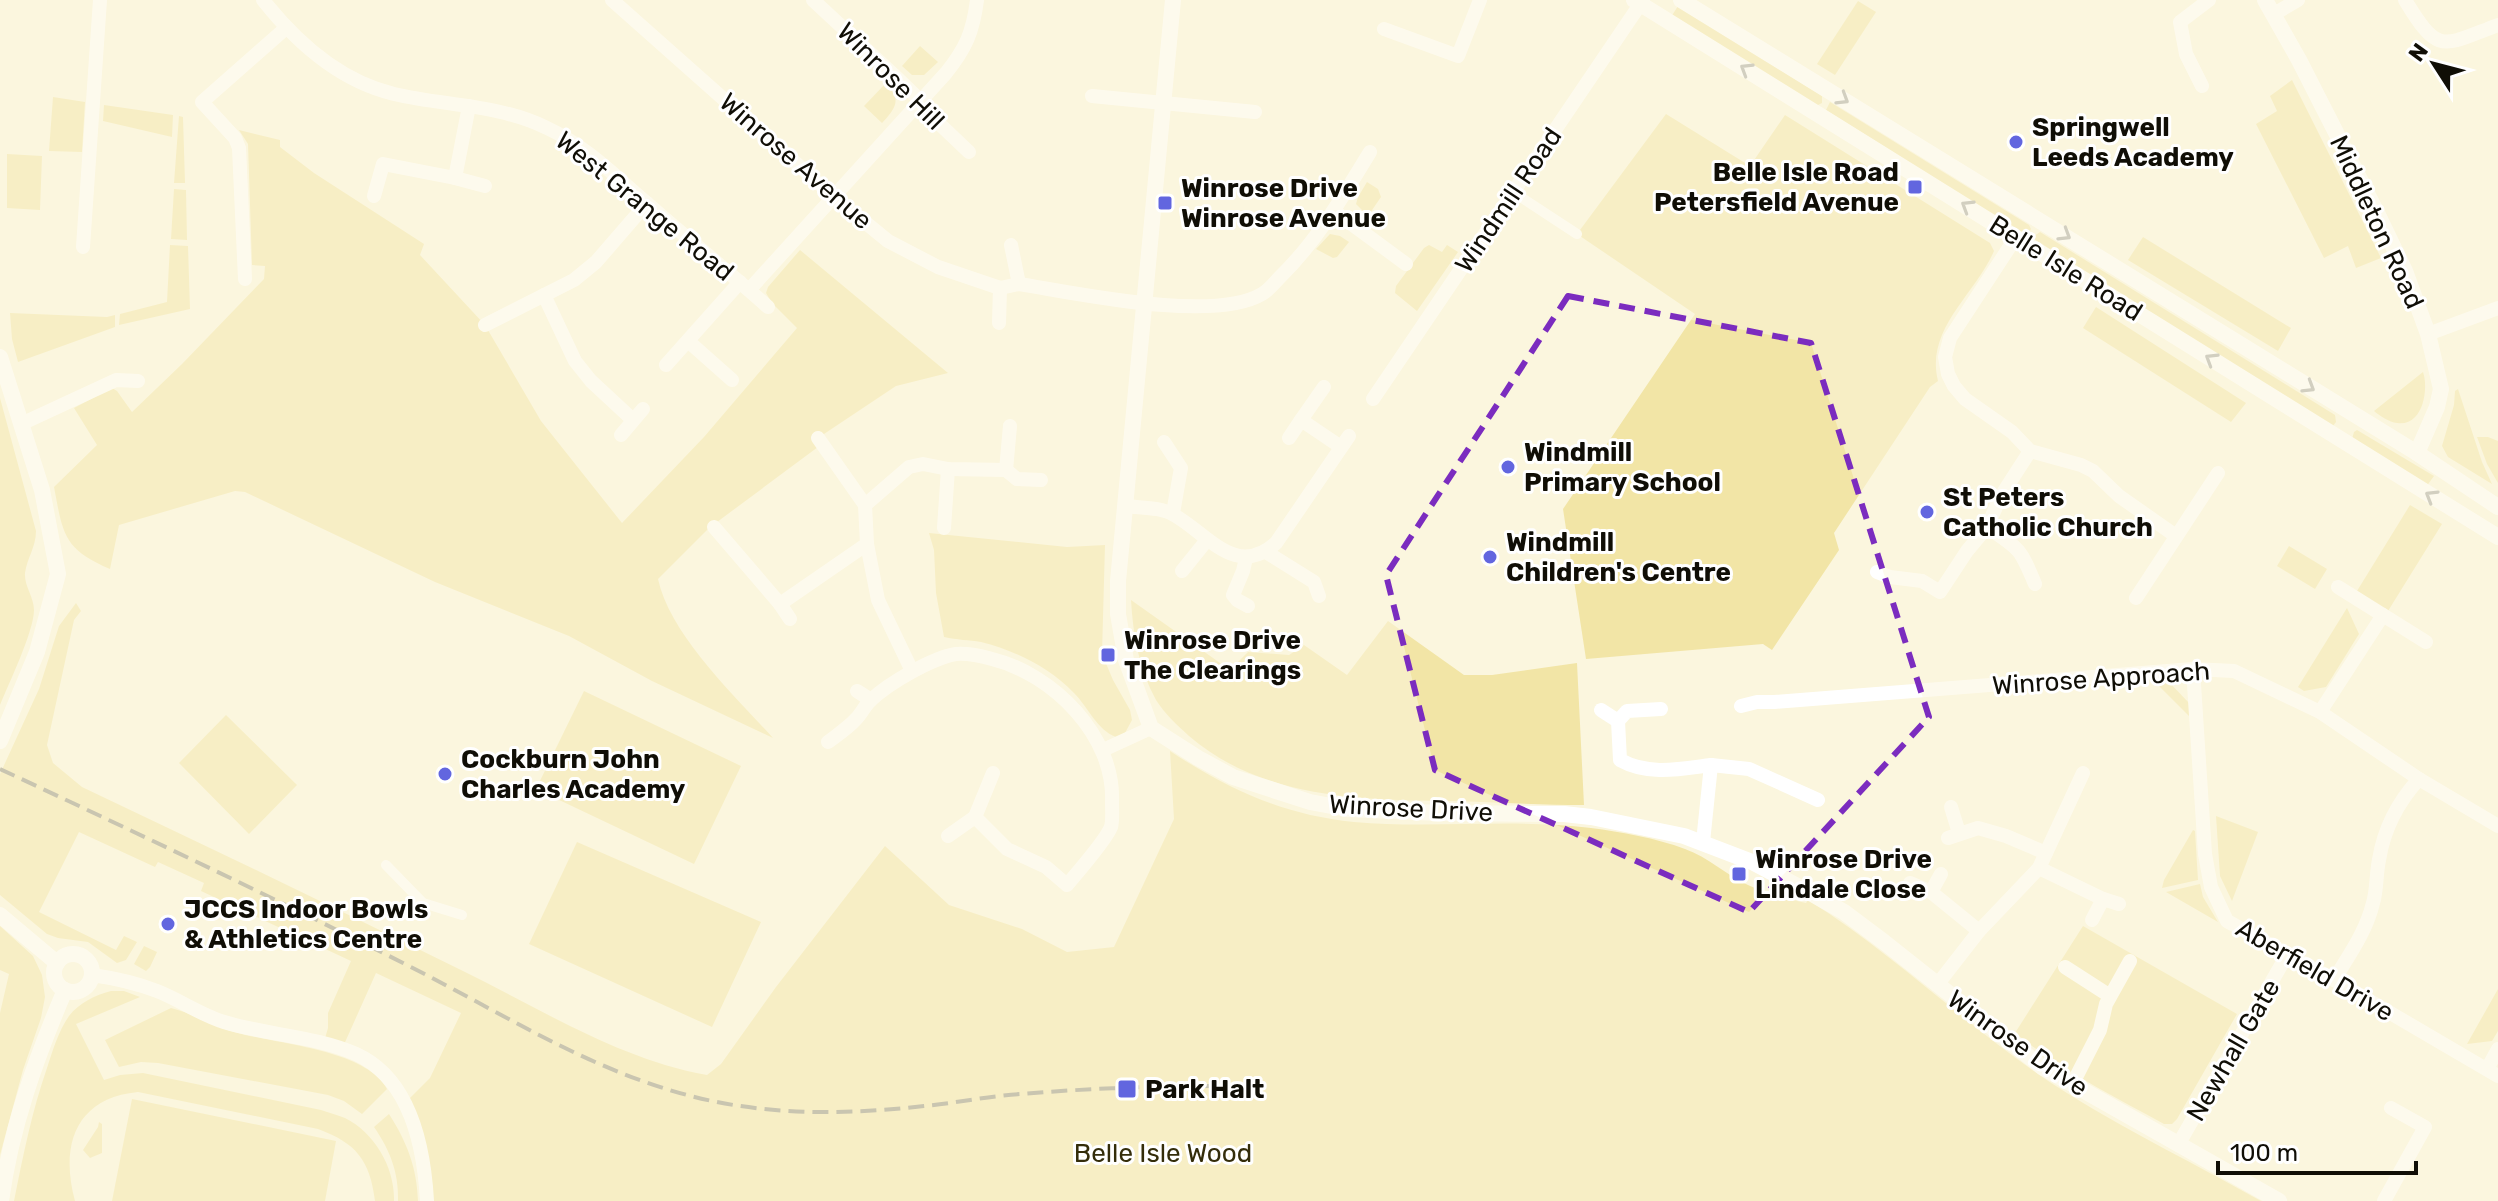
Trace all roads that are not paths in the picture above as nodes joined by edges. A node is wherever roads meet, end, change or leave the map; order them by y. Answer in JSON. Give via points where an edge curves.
{"nodes":[{"id":1,"x":100,"y":0,"type":"edge"},
{"id":2,"x":263,"y":0,"type":"edge"},
{"id":3,"x":612,"y":0,"type":"edge"},
{"id":4,"x":813,"y":0,"type":"edge"},
{"id":5,"x":977,"y":0,"type":"edge"},
{"id":6,"x":1173,"y":0,"type":"edge"},
{"id":7,"x":1480,"y":0,"type":"edge"},
{"id":8,"x":1681,"y":0,"type":"edge"},
{"id":9,"x":2209,"y":0,"type":"edge"},
{"id":10,"x":2298,"y":0,"type":"edge"},
{"id":11,"x":2405,"y":0,"type":"edge"},
{"id":12,"x":1639,"y":1,"type":"edge"},
{"id":13,"x":2269,"y":7,"type":"edge"},
{"id":14,"x":2498,"y":25,"type":"edge"},
{"id":15,"x":286,"y":28,"type":"junction"},
{"id":16,"x":1384,"y":29,"type":"dead end"},
{"id":17,"x":2202,"y":86,"type":"dead end"},
{"id":18,"x":1092,"y":96,"type":"dead end"},
{"id":19,"x":921,"y":101,"type":"junction"},
{"id":20,"x":1163,"y":103,"type":"junction"},
{"id":21,"x":469,"y":106,"type":"junction"},
{"id":22,"x":1255,"y":112,"type":"dead end"},
{"id":23,"x":969,"y":152,"type":"dead end"},
{"id":24,"x":1370,"y":152,"type":"dead end"},
{"id":25,"x":455,"y":178,"type":"junction"},
{"id":26,"x":485,"y":186,"type":"dead end"},
{"id":27,"x":1513,"y":192,"type":"junction"},
{"id":28,"x":374,"y":196,"type":"dead end"},
{"id":29,"x":833,"y":196,"type":"junction"},
{"id":30,"x":647,"y":203,"type":"junction"},
{"id":31,"x":1334,"y":211,"type":"junction"},
{"id":32,"x":1577,"y":234,"type":"dead end"},
{"id":33,"x":2016,"y":237,"type":"junction"},
{"id":34,"x":1011,"y":245,"type":"dead end"},
{"id":35,"x":83,"y":247,"type":"dead end"},
{"id":36,"x":1406,"y":264,"type":"dead end"},
{"id":37,"x":245,"y":279,"type":"dead end"},
{"id":38,"x":1019,"y":284,"type":"junction"},
{"id":39,"x":744,"y":286,"type":"junction"},
{"id":40,"x":1000,"y":288,"type":"junction"},
{"id":41,"x":544,"y":295,"type":"junction"},
{"id":42,"x":1143,"y":303,"type":"junction"},
{"id":43,"x":768,"y":307,"type":"dead end"},
{"id":44,"x":2498,"y":308,"type":"edge"},
{"id":45,"x":999,"y":323,"type":"dead end"},
{"id":46,"x":485,"y":325,"type":"dead end"},
{"id":47,"x":2428,"y":334,"type":"junction"},
{"id":48,"x":688,"y":341,"type":"junction"},
{"id":49,"x":0,"y":357,"type":"edge"},
{"id":50,"x":666,"y":365,"type":"dead end"},
{"id":51,"x":732,"y":380,"type":"dead end"},
{"id":52,"x":138,"y":381,"type":"dead end"},
{"id":53,"x":1324,"y":387,"type":"dead end"},
{"id":54,"x":1373,"y":399,"type":"dead end"},
{"id":55,"x":2353,"y":414,"type":"junction"},
{"id":56,"x":1301,"y":420,"type":"junction"},
{"id":57,"x":21,"y":424,"type":"junction"},
{"id":58,"x":1010,"y":426,"type":"dead end"},
{"id":59,"x":621,"y":435,"type":"dead end"},
{"id":60,"x":818,"y":438,"type":"dead end"},
{"id":61,"x":1289,"y":438,"type":"dead end"},
{"id":62,"x":2337,"y":439,"type":"junction"},
{"id":63,"x":1164,"y":442,"type":"dead end"},
{"id":64,"x":2030,"y":451,"type":"junction"},
{"id":65,"x":2417,"y":453,"type":"junction"},
{"id":66,"x":948,"y":469,"type":"junction"},
{"id":67,"x":1006,"y":470,"type":"junction"},
{"id":68,"x":2218,"y":473,"type":"dead end"},
{"id":69,"x":1041,"y":480,"type":"dead end"},
{"id":70,"x":2475,"y":494,"type":"junction"},
{"id":71,"x":865,"y":505,"type":"junction"},
{"id":72,"x":1126,"y":506,"type":"junction"},
{"id":73,"x":2498,"y":507,"type":"edge"},
{"id":74,"x":1173,"y":513,"type":"junction"},
{"id":75,"x":2462,"y":515,"type":"junction"},
{"id":76,"x":714,"y":527,"type":"dead end"},
{"id":77,"x":1987,"y":527,"type":"junction"},
{"id":78,"x":944,"y":528,"type":"dead end"},
{"id":79,"x":2176,"y":536,"type":"junction"},
{"id":80,"x":2498,"y":537,"type":"edge"},
{"id":81,"x":1207,"y":540,"type":"junction"},
{"id":82,"x":867,"y":544,"type":"junction"},
{"id":83,"x":1266,"y":552,"type":"junction"},
{"id":84,"x":1246,"y":558,"type":"junction"},
{"id":85,"x":1182,"y":571,"type":"dead end"},
{"id":86,"x":1877,"y":572,"type":"dead end"},
{"id":87,"x":2035,"y":584,"type":"dead end"},
{"id":88,"x":2338,"y":587,"type":"dead end"},
{"id":89,"x":1319,"y":596,"type":"dead end"},
{"id":90,"x":2136,"y":598,"type":"dead end"},
{"id":91,"x":780,"y":604,"type":"junction"},
{"id":92,"x":1248,"y":606,"type":"dead end"},
{"id":93,"x":2383,"y":615,"type":"junction"},
{"id":94,"x":790,"y":619,"type":"dead end"},
{"id":95,"x":2426,"y":642,"type":"dead end"},
{"id":96,"x":2193,"y":669,"type":"junction"},
{"id":97,"x":912,"y":671,"type":"junction"},
{"id":98,"x":857,"y":691,"type":"dead end"},
{"id":99,"x":871,"y":700,"type":"junction"},
{"id":100,"x":1741,"y":706,"type":"dead end"},
{"id":101,"x":1661,"y":709,"type":"dead end"},
{"id":102,"x":1601,"y":710,"type":"dead end"},
{"id":103,"x":2320,"y":712,"type":"junction"},
{"id":104,"x":1618,"y":721,"type":"junction"},
{"id":105,"x":1151,"y":728,"type":"junction"},
{"id":106,"x":1,"y":739,"type":"edge"},
{"id":107,"x":828,"y":742,"type":"dead end"},
{"id":108,"x":1103,"y":750,"type":"junction"},
{"id":109,"x":1711,"y":765,"type":"junction"},
{"id":110,"x":993,"y":773,"type":"dead end"},
{"id":111,"x":2083,"y":773,"type":"dead end"},
{"id":112,"x":2419,"y":779,"type":"junction"},
{"id":113,"x":1818,"y":800,"type":"dead end"},
{"id":114,"x":1951,"y":807,"type":"dead end"},
{"id":115,"x":975,"y":817,"type":"junction"},
{"id":116,"x":2498,"y":826,"type":"edge"},
{"id":117,"x":948,"y":836,"type":"dead end"},
{"id":118,"x":1703,"y":842,"type":"junction"},
{"id":119,"x":2046,"y":853,"type":"junction"},
{"id":120,"x":386,"y":865,"type":"dead end"},
{"id":121,"x":2039,"y":868,"type":"junction"},
{"id":122,"x":1941,"y":874,"type":"dead end"},
{"id":123,"x":1910,"y":883,"type":"dead end"},
{"id":124,"x":1931,"y":892,"type":"junction"},
{"id":125,"x":2103,"y":899,"type":"junction"},
{"id":126,"x":2119,"y":904,"type":"dead end"},
{"id":127,"x":0,"y":915,"type":"edge"},
{"id":128,"x":462,"y":915,"type":"dead end"},
{"id":129,"x":2092,"y":920,"type":"dead end"},
{"id":130,"x":1979,"y":931,"type":"junction"},
{"id":131,"x":2287,"y":955,"type":"junction"},
{"id":132,"x":2130,"y":961,"type":"dead end"},
{"id":133,"x":57,"y":963,"type":"junction"},
{"id":134,"x":2065,"y":967,"type":"dead end"},
{"id":135,"x":92,"y":975,"type":"junction"},
{"id":136,"x":2334,"y":980,"type":"junction"},
{"id":137,"x":1937,"y":985,"type":"junction"},
{"id":138,"x":65,"y":990,"type":"junction"},
{"id":139,"x":2110,"y":996,"type":"junction"},
{"id":140,"x":2498,"y":1049,"type":"edge"},
{"id":141,"x":2492,"y":1073,"type":"edge"},
{"id":142,"x":2072,"y":1085,"type":"junction"},
{"id":143,"x":2391,"y":1108,"type":"dead end"},
{"id":144,"x":2178,"y":1145,"type":"junction"},
{"id":145,"x":1,"y":1201,"type":"edge"},
{"id":146,"x":427,"y":1201,"type":"edge"},
{"id":147,"x":2279,"y":1201,"type":"edge"},
{"id":148,"x":2384,"y":1201,"type":"edge"}],
"edges":[{"from":1,"to":35,"type":"street"},
{"from":2,"to":15,"type":"street","name":"West Grange Road"},
{"from":3,"to":29,"type":"street","name":"Winrose Avenue"},
{"from":4,"to":19,"type":"street","name":"Winrose Hill"},
{"from":5,"to":19,"type":"street","via":[[962,52]]},
{"from":6,"to":20,"type":"street"},
{"from":7,"to":16,"type":"street","via":[[1458,56]]},
{"from":8,"to":55,"type":"street","name":"Belle Isle Road","one_way":true},
{"from":9,"to":17,"type":"street","via":[[2180,22],[2186,54]]},
{"from":10,"to":13,"type":"street"},
{"from":11,"to":14,"type":"street","via":[[2421,27],[2448,44]]},
{"from":12,"to":27,"type":"street","name":"Windmill Road"},
{"from":33,"to":12,"type":"street","name":"Belle Isle Road","one_way":true},
{"from":13,"to":47,"type":"street","name":"Middleton Road","via":[[2378,215]]},
{"from":15,"to":21,"type":"street","name":"West Grange Road","via":[[351,78],[392,94]]},
{"from":15,"to":37,"type":"street","via":[[202,102],[239,148]]},
{"from":18,"to":20,"type":"street"},
{"from":19,"to":23,"type":"street","name":"Winrose Hill"},
{"from":19,"to":29,"type":"street"},
{"from":20,"to":22,"type":"street"},
{"from":20,"to":42,"type":"street"},
{"from":21,"to":25,"type":"street"},
{"from":21,"to":30,"type":"street","name":"West Grange Road","via":[[524,117],[572,141]]},
{"from":24,"to":31,"type":"street"},
{"from":25,"to":26,"type":"street"},
{"from":25,"to":28,"type":"street","via":[[383,164]]},
{"from":27,"to":32,"type":"street"},
{"from":27,"to":54,"type":"street","name":"Windmill Road"},
{"from":29,"to":39,"type":"street"},
{"from":29,"to":40,"type":"street","name":"Winrose Avenue","via":[[888,241],[938,267]]},
{"from":30,"to":39,"type":"street","name":"West Grange Road"},
{"from":30,"to":41,"type":"street","via":[[596,262]]},
{"from":31,"to":36,"type":"street"},
{"from":31,"to":42,"type":"street","via":[[1301,257],[1263,294],[1201,306]]},
{"from":62,"to":33,"type":"street","name":"Belle Isle Road","one_way":true},
{"from":33,"to":64,"type":"street","via":[[1950,338],[1945,357],[1948,374],[1965,399]]},
{"from":34,"to":38,"type":"street"},
{"from":38,"to":40,"type":"street"},
{"from":38,"to":42,"type":"street"},
{"from":39,"to":43,"type":"street","name":"West Grange Road"},
{"from":39,"to":48,"type":"street"},
{"from":40,"to":45,"type":"street"},
{"from":41,"to":46,"type":"street"},
{"from":41,"to":59,"type":"street","via":[[575,361],[591,381],[638,414]]},
{"from":42,"to":72,"type":"street"},
{"from":44,"to":47,"type":"street"},
{"from":47,"to":65,"type":"street","name":"Middleton Road","via":[[2441,389]]},
{"from":48,"to":50,"type":"street"},
{"from":48,"to":51,"type":"street"},
{"from":49,"to":57,"type":"street"},
{"from":52,"to":57,"type":"street","via":[[116,380]]},
{"from":53,"to":56,"type":"street"},
{"from":55,"to":62,"type":"street"},
{"from":55,"to":65,"type":"street","name":"Belle Isle Road"},
{"from":56,"to":61,"type":"street"},
{"from":56,"to":83,"type":"street","via":[[1345,442]]},
{"from":57,"to":106,"type":"street","via":[[47,508],[58,574],[37,652]]},
{"from":58,"to":67,"type":"street"},
{"from":60,"to":71,"type":"street"},
{"from":75,"to":62,"type":"street","name":"Belle Isle Road","one_way":true},
{"from":63,"to":74,"type":"street","via":[[1181,468]]},
{"from":64,"to":77,"type":"street"},
{"from":64,"to":79,"type":"street","via":[[2093,471]]},
{"from":65,"to":70,"type":"street","name":"Belle Isle Road"},
{"from":66,"to":67,"type":"street"},
{"from":66,"to":71,"type":"street","via":[[909,467]]},
{"from":66,"to":78,"type":"street"},
{"from":67,"to":69,"type":"street","via":[[1017,479]]},
{"from":68,"to":79,"type":"street"},
{"from":70,"to":73,"type":"street","name":"Belle Isle Road"},
{"from":70,"to":75,"type":"street"},
{"from":71,"to":82,"type":"street"},
{"from":72,"to":74,"type":"street"},
{"from":72,"to":105,"type":"street","via":[[1118,614],[1126,660]]},
{"from":74,"to":81,"type":"street"},
{"from":75,"to":80,"type":"street","name":"Belle Isle Road"},
{"from":76,"to":91,"type":"street"},
{"from":77,"to":86,"type":"street","via":[[1940,592],[1922,581]]},
{"from":77,"to":87,"type":"street","via":[[2020,550]]},
{"from":79,"to":90,"type":"street"},
{"from":81,"to":84,"type":"street"},
{"from":81,"to":85,"type":"street"},
{"from":82,"to":91,"type":"street"},
{"from":82,"to":97,"type":"street","via":[[878,600]]},
{"from":83,"to":84,"type":"street"},
{"from":83,"to":89,"type":"street","via":[[1314,582]]},
{"from":84,"to":92,"type":"street","via":[[1233,595]]},
{"from":88,"to":93,"type":"street"},
{"from":91,"to":94,"type":"street"},
{"from":93,"to":95,"type":"street"},
{"from":93,"to":103,"type":"street"},
{"from":96,"to":100,"type":"street","name":"Winrose Approach","via":[[1774,702],[1756,695]]},
{"from":96,"to":103,"type":"street","name":"Winrose Approach","via":[[2234,671]]},
{"from":96,"to":131,"type":"street","name":"Aberfield Drive","via":[[2211,887],[2227,921]]},
{"from":97,"to":99,"type":"street"},
{"from":97,"to":108,"type":"street","via":[[958,654],[1006,662],[1060,695]]},
{"from":98,"to":99,"type":"street"},
{"from":99,"to":107,"type":"street"},
{"from":101,"to":104,"type":"street","via":[[1627,711]]},
{"from":102,"to":104,"type":"street"},
{"from":103,"to":112,"type":"street","name":"Winrose Approach"},
{"from":104,"to":109,"type":"street","via":[[1620,760],[1633,767],[1664,771]]},
{"from":105,"to":108,"type":"street"},
{"from":105,"to":118,"type":"street","name":"Winrose Drive","via":[[1233,777],[1310,802],[1403,812],[1578,815]]},
{"from":108,"to":115,"type":"street","via":[[1113,789],[1111,826],[1072,889],[1046,867],[1007,849]]},
{"from":109,"to":113,"type":"street","via":[[1749,769]]},
{"from":109,"to":118,"type":"street"},
{"from":110,"to":115,"type":"street"},
{"from":111,"to":119,"type":"street"},
{"from":112,"to":116,"type":"street","name":"Winrose Approach"},
{"from":112,"to":136,"type":"street","via":[[2387,826],[2374,902],[2360,939]]},
{"from":114,"to":119,"type":"street","via":[[1953,836],[1978,828]]},
{"from":115,"to":117,"type":"street"},
{"from":118,"to":137,"type":"street","name":"Winrose Drive","via":[[1832,904]]},
{"from":119,"to":121,"type":"street"},
{"from":120,"to":128,"type":"street","via":[[423,903]]},
{"from":121,"to":125,"type":"street"},
{"from":121,"to":130,"type":"street"},
{"from":122,"to":124,"type":"street"},
{"from":123,"to":124,"type":"street"},
{"from":124,"to":130,"type":"street"},
{"from":125,"to":126,"type":"street"},
{"from":125,"to":129,"type":"street"},
{"from":127,"to":133,"type":"street"},
{"from":130,"to":137,"type":"street"},
{"from":131,"to":136,"type":"street","name":"Aberfield Drive"},
{"from":131,"to":144,"type":"street","name":"Newhall Gate"},
{"from":132,"to":139,"type":"street"},
{"from":133,"to":135,"type":"street","via":[[65,956],[82,956]]},
{"from":133,"to":138,"type":"street","via":[[56,980]]},
{"from":134,"to":139,"type":"street"},
{"from":135,"to":138,"type":"street","via":[[82,990]]},
{"from":135,"to":146,"type":"street","via":[[157,991],[221,1022],[359,1056],[392,1081],[406,1102],[425,1169]]},
{"from":136,"to":141,"type":"street","name":"Aberfield Drive"},
{"from":137,"to":142,"type":"street","name":"Winrose Drive"},
{"from":138,"to":145,"type":"street","via":[[17,1120]]},
{"from":139,"to":142,"type":"street","via":[[2100,1030]]},
{"from":140,"to":141,"type":"street"},
{"from":142,"to":144,"type":"street","name":"Winrose Drive"},
{"from":143,"to":148,"type":"street","via":[[2425,1127]]},
{"from":144,"to":147,"type":"street","name":"Winrose Drive"}]}
